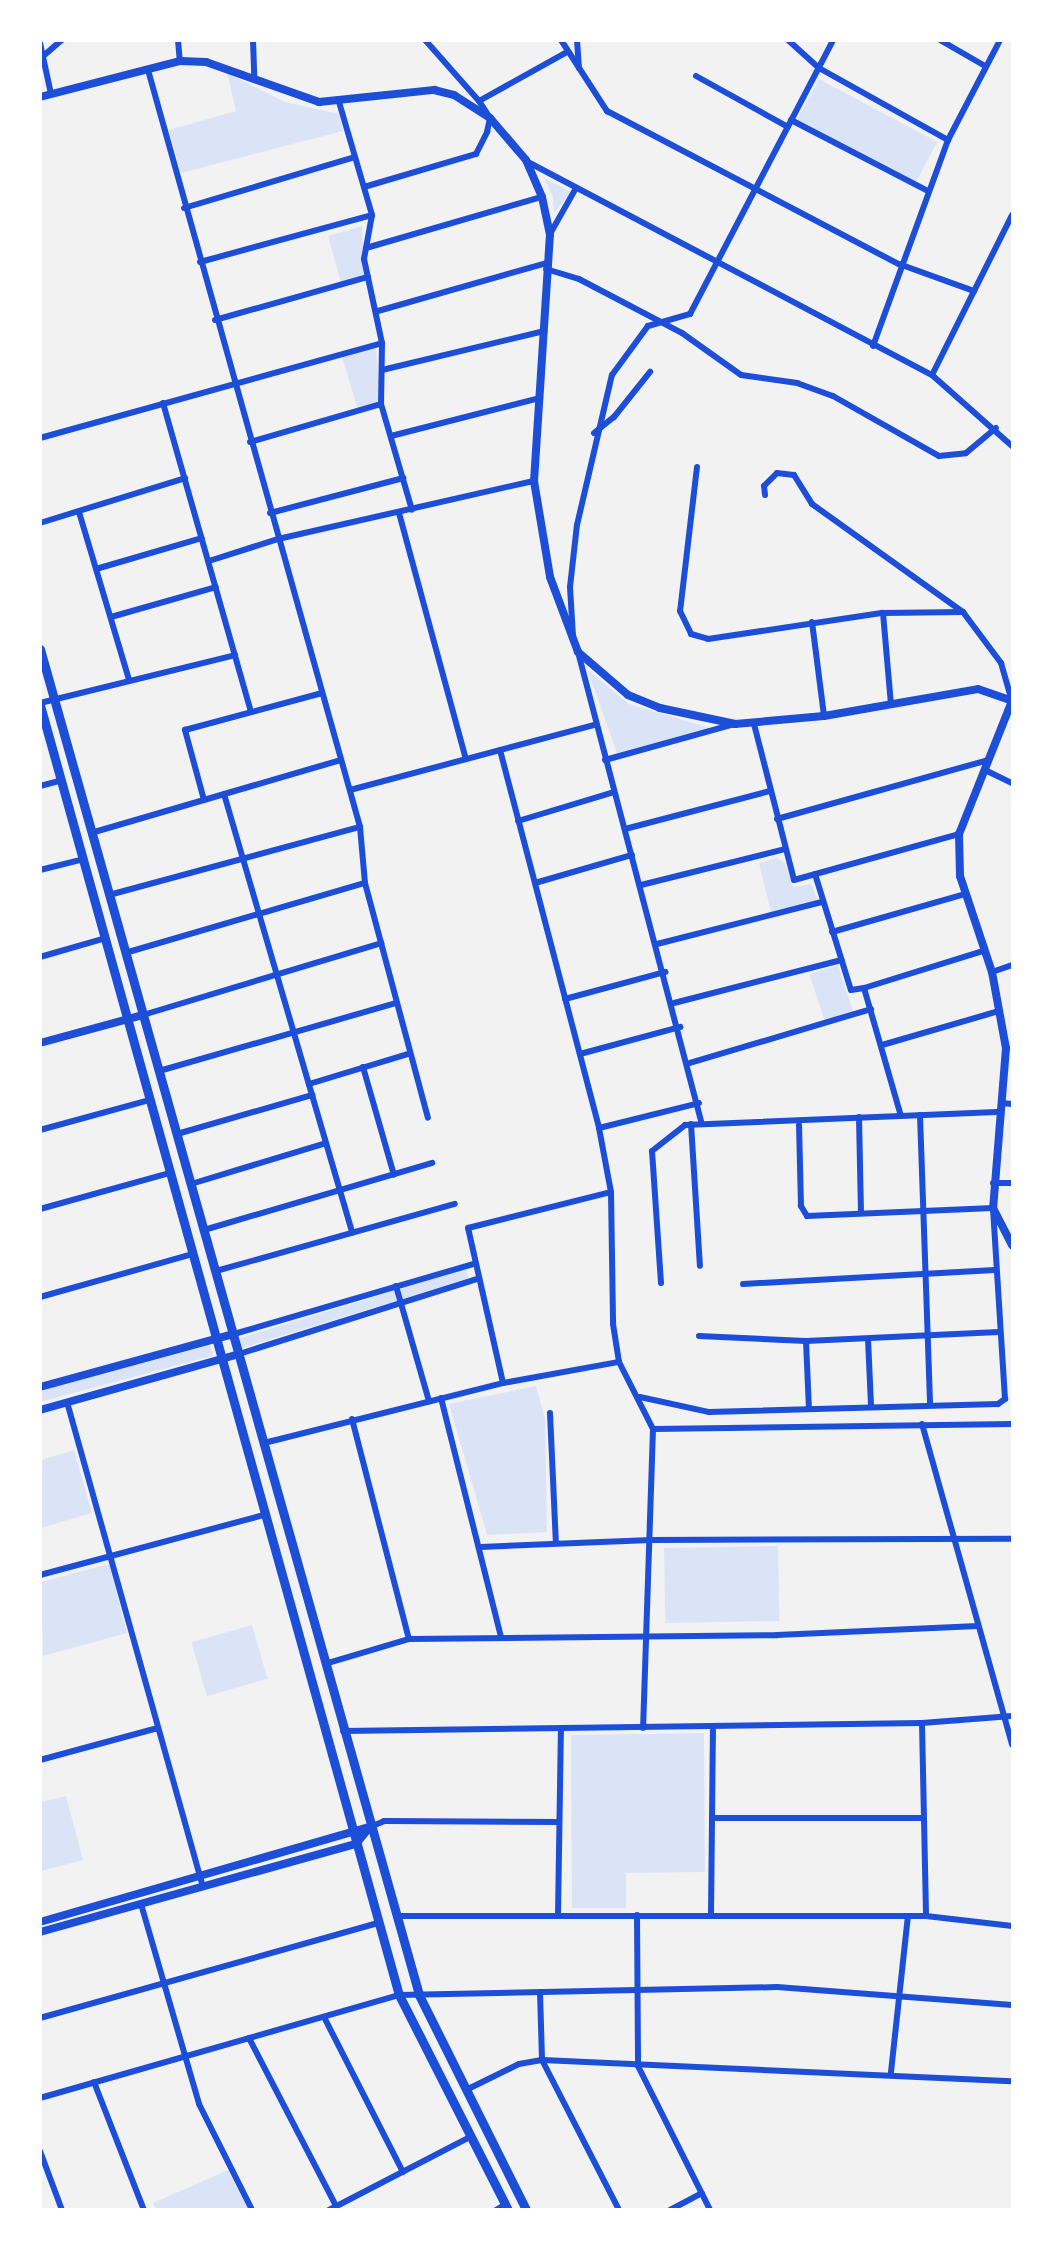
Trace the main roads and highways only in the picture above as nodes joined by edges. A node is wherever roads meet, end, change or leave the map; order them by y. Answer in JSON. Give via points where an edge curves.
{"nodes":[{"id":1,"x":40,"y":649,"type":"edge"},
{"id":2,"x":40,"y":704,"type":"edge"},
{"id":3,"x":507,"y":2207,"type":"edge"},
{"id":4,"x":526,"y":2210,"type":"edge"}],
"edges":[{"from":1,"to":4,"type":"main road","via":[[419,1995]]},
{"from":2,"to":3,"type":"main road","via":[[399,1995]]}]}
